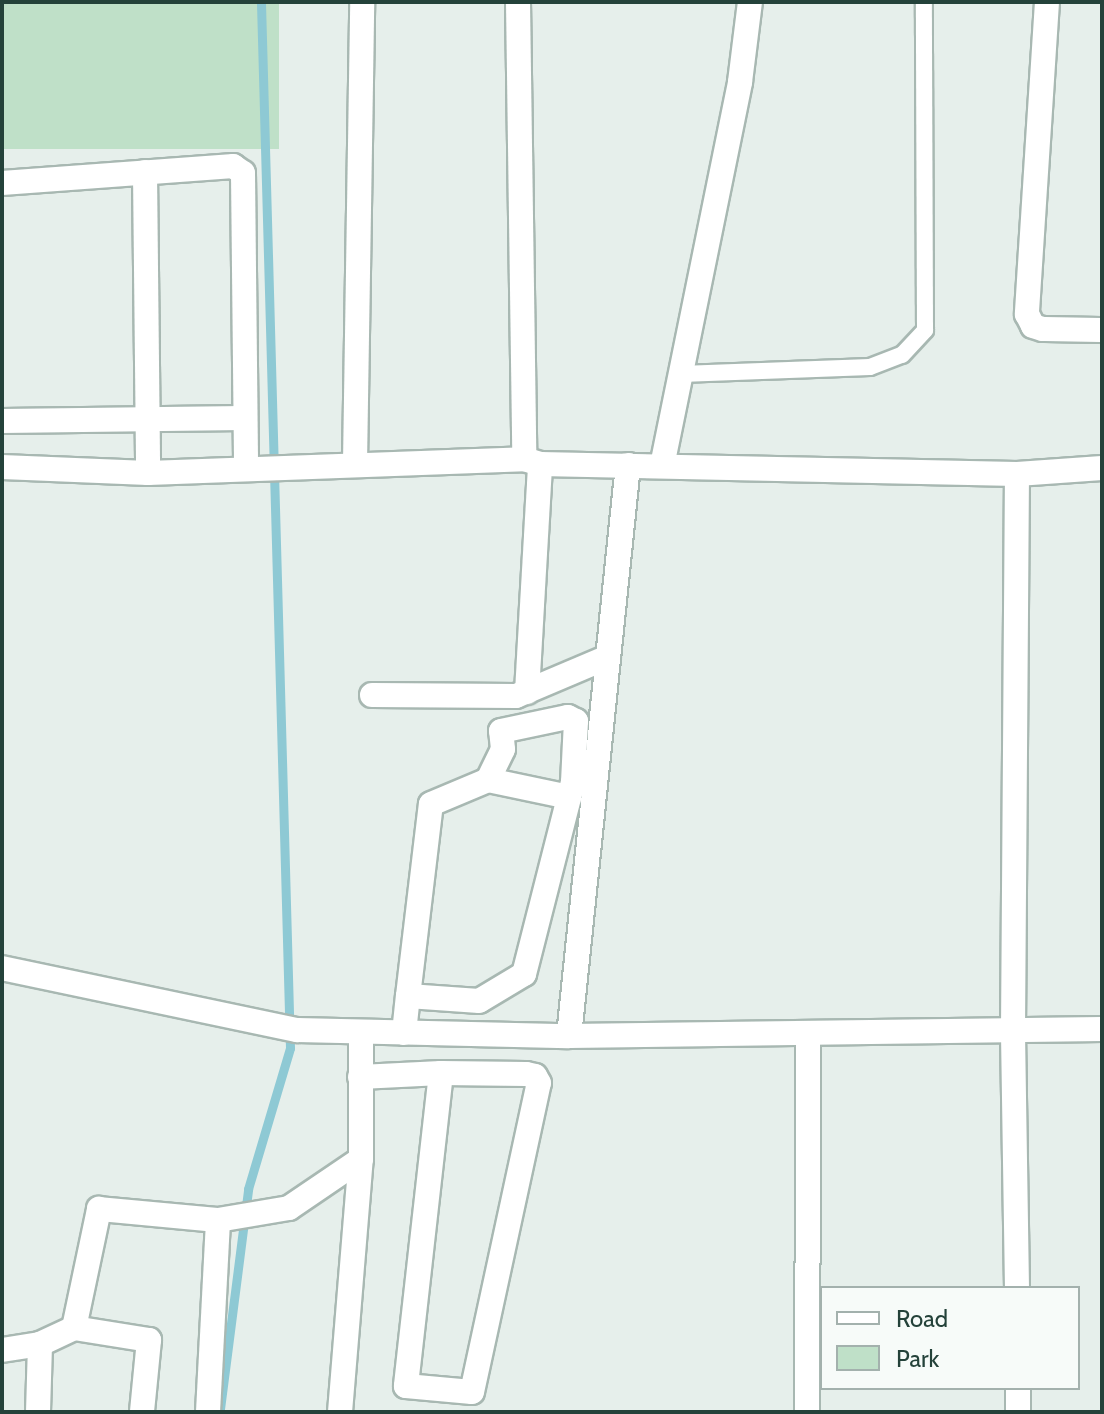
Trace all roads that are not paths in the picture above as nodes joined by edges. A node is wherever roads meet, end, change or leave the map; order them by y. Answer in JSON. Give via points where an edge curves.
{"nodes":[{"id":1,"x":362,"y":2,"type":"edge"},
{"id":2,"x":518,"y":2,"type":"edge"},
{"id":3,"x":750,"y":2,"type":"edge"},
{"id":4,"x":924,"y":2,"type":"edge"},
{"id":5,"x":1047,"y":2,"type":"edge"},
{"id":6,"x":145,"y":172,"type":"junction"},
{"id":7,"x":2,"y":183,"type":"edge"},
{"id":8,"x":1102,"y":330,"type":"edge"},
{"id":9,"x":681,"y":374,"type":"junction"},
{"id":10,"x":244,"y":418,"type":"junction"},
{"id":11,"x":146,"y":419,"type":"junction"},
{"id":12,"x":2,"y":421,"type":"edge"},
{"id":13,"x":532,"y":461,"type":"junction"},
{"id":14,"x":355,"y":463,"type":"junction"},
{"id":15,"x":628,"y":465,"type":"junction"},
{"id":16,"x":662,"y":466,"type":"junction"},
{"id":17,"x":2,"y":467,"type":"edge"},
{"id":18,"x":250,"y":468,"type":"junction"},
{"id":19,"x":1102,"y":468,"type":"edge"},
{"id":20,"x":148,"y":473,"type":"junction"},
{"id":21,"x":1017,"y":474,"type":"junction"},
{"id":22,"x":608,"y":657,"type":"junction"},
{"id":23,"x":527,"y":692,"type":"junction"},
{"id":24,"x":372,"y":695,"type":"dead end"},
{"id":25,"x":488,"y":780,"type":"junction"},
{"id":26,"x":579,"y":788,"type":"junction"},
{"id":27,"x":2,"y":968,"type":"edge"},
{"id":28,"x":408,"y":996,"type":"junction"},
{"id":29,"x":1102,"y":1029,"type":"edge"},
{"id":30,"x":1013,"y":1030,"type":"junction"},
{"id":31,"x":361,"y":1032,"type":"junction"},
{"id":32,"x":404,"y":1033,"type":"junction"},
{"id":33,"x":808,"y":1035,"type":"junction"},
{"id":34,"x":569,"y":1036,"type":"junction"},
{"id":35,"x":441,"y":1073,"type":"junction"},
{"id":36,"x":360,"y":1077,"type":"junction"},
{"id":37,"x":361,"y":1159,"type":"junction"},
{"id":38,"x":222,"y":1219,"type":"junction"},
{"id":39,"x":1017,"y":1286,"type":"edge"},
{"id":40,"x":74,"y":1328,"type":"junction"},
{"id":41,"x":40,"y":1344,"type":"junction"},
{"id":42,"x":2,"y":1350,"type":"edge"},
{"id":43,"x":1018,"y":1390,"type":"edge"},
{"id":44,"x":38,"y":1412,"type":"edge"},
{"id":45,"x":142,"y":1412,"type":"edge"},
{"id":46,"x":208,"y":1412,"type":"edge"},
{"id":47,"x":340,"y":1412,"type":"edge"},
{"id":48,"x":807,"y":1412,"type":"edge"},
{"id":49,"x":1018,"y":1412,"type":"edge"}],
"edges":[{"from":1,"to":14,"type":"street"},
{"from":2,"to":13,"type":"street"},
{"from":3,"to":9,"type":"street","via":[[740,82]]},
{"from":4,"to":9,"type":"lane","via":[[925,330],[902,355],[870,367]]},
{"from":5,"to":8,"type":"street","via":[[1027,314],[1033,326],[1043,329]]},
{"from":6,"to":7,"type":"street"},
{"from":6,"to":10,"type":"street","via":[[233,166],[243,173]]},
{"from":6,"to":11,"type":"street"},
{"from":9,"to":16,"type":"street"},
{"from":10,"to":11,"type":"street"},
{"from":10,"to":18,"type":"street"},
{"from":11,"to":12,"type":"street"},
{"from":11,"to":20,"type":"street"},
{"from":13,"to":14,"type":"street"},
{"from":13,"to":15,"type":"street"},
{"from":13,"to":23,"type":"street"},
{"from":14,"to":18,"type":"street"},
{"from":15,"to":16,"type":"street"},
{"from":15,"to":22,"type":"street"},
{"from":16,"to":21,"type":"street"},
{"from":17,"to":20,"type":"street"},
{"from":18,"to":20,"type":"street"},
{"from":19,"to":21,"type":"street"},
{"from":21,"to":30,"type":"street"},
{"from":22,"to":23,"type":"street"},
{"from":22,"to":26,"type":"street"},
{"from":23,"to":24,"type":"street","via":[[475,698]]},
{"from":25,"to":26,"type":"street"},
{"from":25,"to":26,"type":"street","via":[[503,749],[501,731],[568,717],[576,721],[579,733]]},
{"from":25,"to":28,"type":"street","via":[[431,804]]},
{"from":26,"to":28,"type":"street","via":[[519,980],[479,1001]]},
{"from":26,"to":34,"type":"street"},
{"from":27,"to":31,"type":"street","via":[[297,1030]]},
{"from":28,"to":32,"type":"street"},
{"from":29,"to":30,"type":"street"},
{"from":30,"to":33,"type":"street"},
{"from":30,"to":39,"type":"street"},
{"from":31,"to":32,"type":"street"},
{"from":31,"to":36,"type":"street"},
{"from":32,"to":34,"type":"street"},
{"from":33,"to":34,"type":"street"},
{"from":33,"to":48,"type":"street"},
{"from":35,"to":35,"type":"street","via":[[526,1074],[539,1083],[472,1392],[406,1386]]},
{"from":35,"to":36,"type":"street"},
{"from":36,"to":37,"type":"street"},
{"from":37,"to":38,"type":"street","via":[[289,1208]]},
{"from":37,"to":47,"type":"street"},
{"from":38,"to":40,"type":"street","via":[[99,1209]]},
{"from":38,"to":46,"type":"street"},
{"from":40,"to":41,"type":"street"},
{"from":40,"to":45,"type":"street","via":[[149,1340]]},
{"from":41,"to":42,"type":"street"},
{"from":41,"to":44,"type":"street"},
{"from":43,"to":49,"type":"street"}]}
